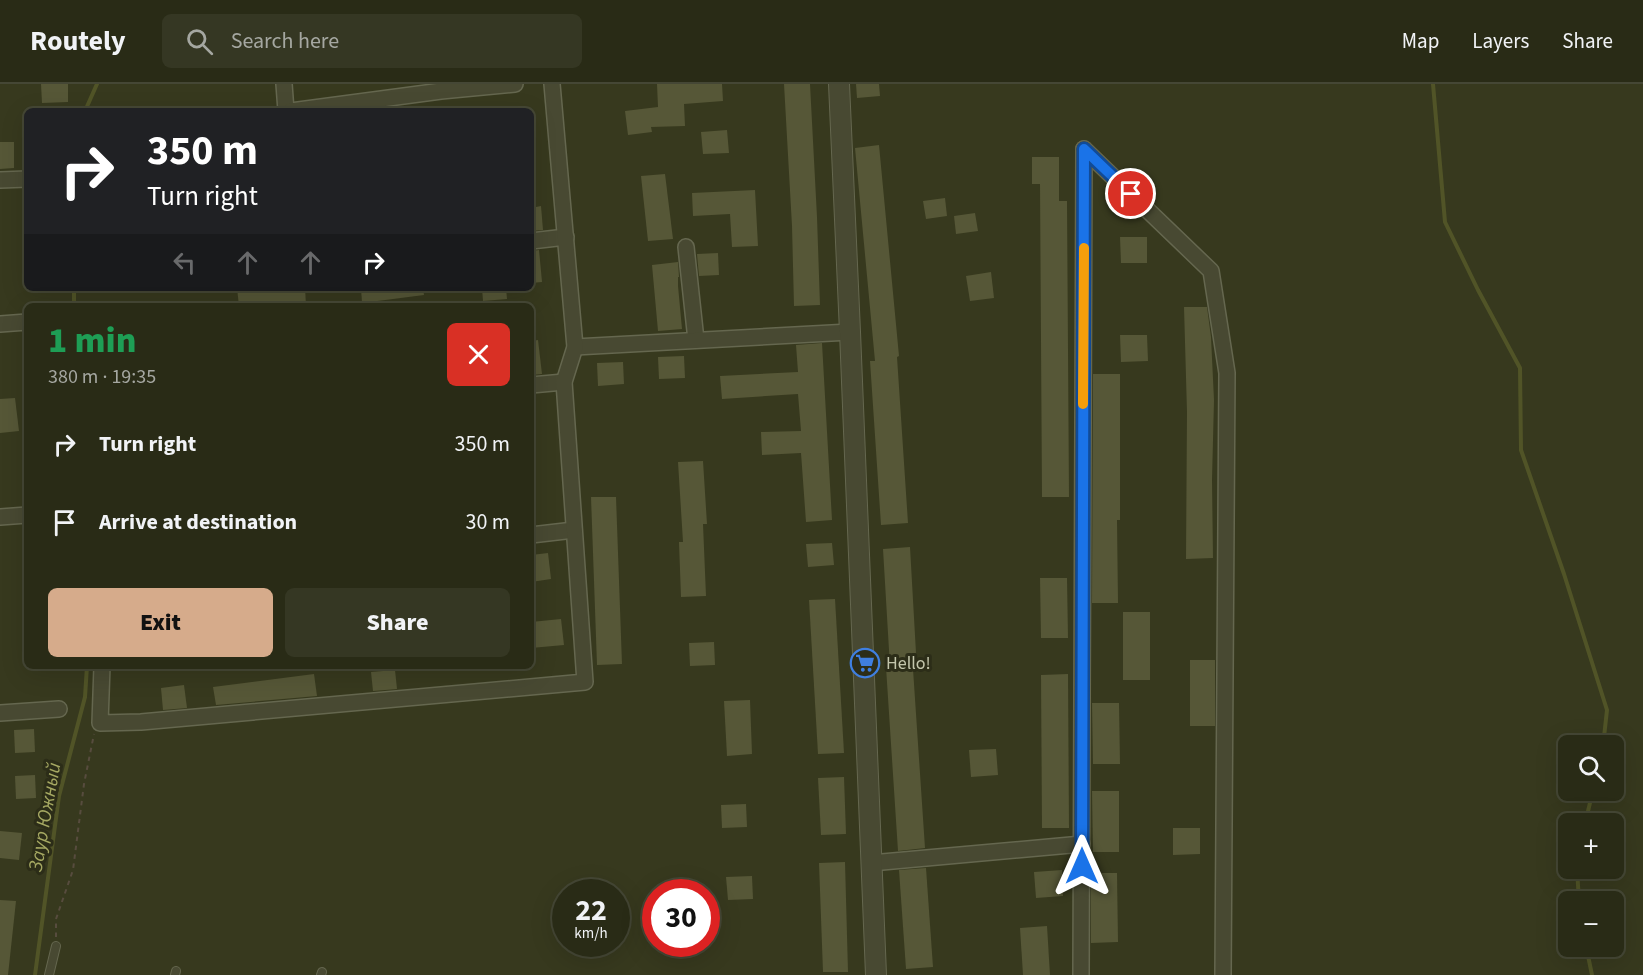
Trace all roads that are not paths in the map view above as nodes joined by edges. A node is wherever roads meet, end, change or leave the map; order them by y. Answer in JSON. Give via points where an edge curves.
{"nodes":[{"id":1,"x":284,"y":84,"type":"edge"},
{"id":2,"x":515,"y":84,"type":"edge"},
{"id":3,"x":552,"y":84,"type":"edge"},
{"id":4,"x":839,"y":84,"type":"edge"},
{"id":5,"x":440,"y":87,"type":"edge"},
{"id":6,"x":286,"y":108,"type":"edge"},
{"id":7,"x":310,"y":108,"type":"edge"},
{"id":8,"x":24,"y":179,"type":"edge"},
{"id":9,"x":0,"y":180,"type":"edge"},
{"id":10,"x":566,"y":237,"type":"junction"},
{"id":11,"x":534,"y":241,"type":"edge"},
{"id":12,"x":686,"y":247,"type":"dead end"},
{"id":13,"x":24,"y":322,"type":"edge"},
{"id":14,"x":0,"y":324,"type":"edge"},
{"id":15,"x":850,"y":332,"type":"junction"},
{"id":16,"x":696,"y":340,"type":"junction"},
{"id":17,"x":575,"y":347,"type":"junction"},
{"id":18,"x":564,"y":382,"type":"junction"},
{"id":19,"x":534,"y":385,"type":"edge"},
{"id":20,"x":24,"y":515,"type":"edge"},
{"id":21,"x":0,"y":517,"type":"edge"},
{"id":22,"x":574,"y":530,"type":"junction"},
{"id":23,"x":534,"y":535,"type":"edge"},
{"id":24,"x":102,"y":669,"type":"edge"},
{"id":25,"x":59,"y":709,"type":"dead end"},
{"id":26,"x":0,"y":713,"type":"edge"},
{"id":27,"x":1082,"y":844,"type":"junction"},
{"id":28,"x":871,"y":863,"type":"junction"},
{"id":29,"x":56,"y":946,"type":"road end"},
{"id":30,"x":49,"y":975,"type":"edge"},
{"id":31,"x":876,"y":975,"type":"edge"},
{"id":32,"x":1081,"y":975,"type":"edge"},
{"id":33,"x":1223,"y":975,"type":"edge"}],
"edges":[{"from":1,"to":6,"type":"street"},
{"from":2,"to":5,"type":"street"},
{"from":3,"to":10,"type":"street"},
{"from":4,"to":15,"type":"street"},
{"from":5,"to":7,"type":"street"},
{"from":8,"to":9,"type":"street"},
{"from":10,"to":11,"type":"street"},
{"from":10,"to":17,"type":"street"},
{"from":12,"to":16,"type":"street"},
{"from":13,"to":14,"type":"street"},
{"from":15,"to":16,"type":"street"},
{"from":15,"to":28,"type":"street"},
{"from":16,"to":17,"type":"street"},
{"from":17,"to":18,"type":"street"},
{"from":18,"to":19,"type":"street"},
{"from":18,"to":22,"type":"street"},
{"from":20,"to":21,"type":"street"},
{"from":22,"to":23,"type":"street"},
{"from":22,"to":24,"type":"street","via":[[585,682],[100,723]]},
{"from":25,"to":26,"type":"street"},
{"from":27,"to":28,"type":"street"},
{"from":27,"to":32,"type":"street"},
{"from":27,"to":33,"type":"street","via":[[1084,149],[1210,271],[1212,282],[1227,373]]},
{"from":28,"to":31,"type":"street"},
{"from":29,"to":30,"type":"lane"}]}
